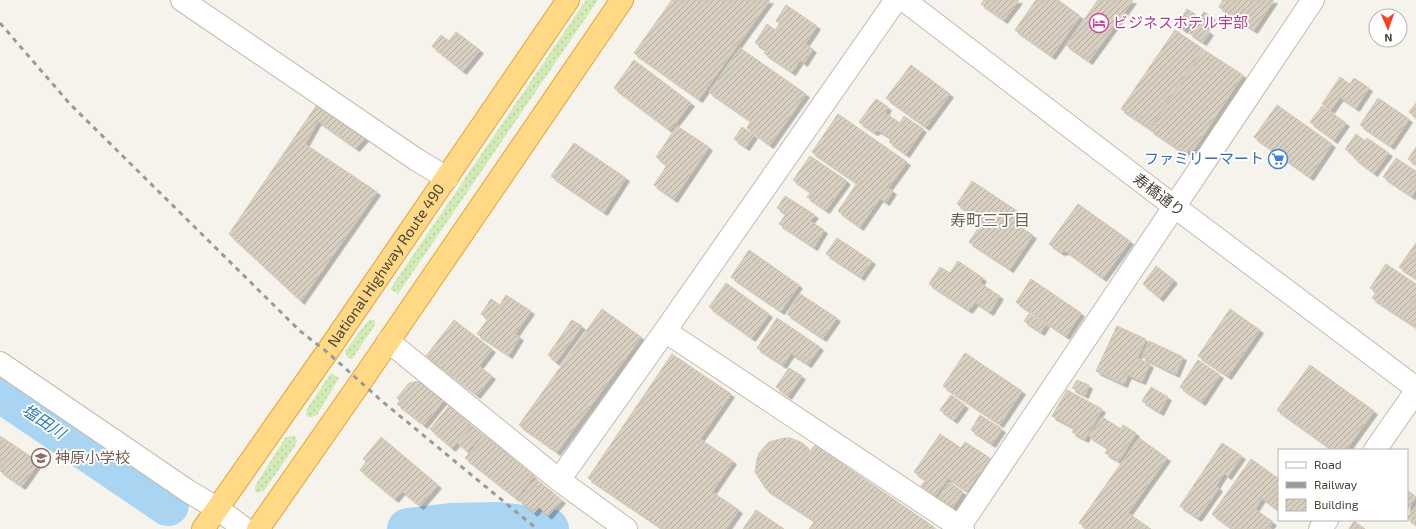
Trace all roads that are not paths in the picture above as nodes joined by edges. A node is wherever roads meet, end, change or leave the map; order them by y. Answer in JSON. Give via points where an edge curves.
{"nodes":[{"id":1,"x":182,"y":0,"type":"edge"},
{"id":2,"x":568,"y":0,"type":"edge"},
{"id":3,"x":622,"y":0,"type":"edge"},
{"id":4,"x":896,"y":0,"type":"edge"},
{"id":5,"x":904,"y":0,"type":"edge"},
{"id":6,"x":1313,"y":0,"type":"edge"},
{"id":7,"x":447,"y":178,"type":"junction"},
{"id":8,"x":1175,"y":207,"type":"junction"},
{"id":9,"x":665,"y":331,"type":"junction"},
{"id":10,"x":388,"y":341,"type":"junction"},
{"id":11,"x":0,"y":363,"type":"edge"},
{"id":12,"x":1416,"y":389,"type":"edge"},
{"id":13,"x":1376,"y":449,"type":"edge"},
{"id":14,"x":559,"y":480,"type":"junction"},
{"id":15,"x":218,"y":509,"type":"junction"},
{"id":16,"x":1326,"y":521,"type":"edge"},
{"id":17,"x":960,"y":528,"type":"edge"},
{"id":18,"x":204,"y":529,"type":"edge"},
{"id":19,"x":245,"y":529,"type":"edge"},
{"id":20,"x":258,"y":529,"type":"edge"},
{"id":21,"x":626,"y":529,"type":"edge"},
{"id":22,"x":1320,"y":529,"type":"edge"}],
"edges":[{"from":1,"to":7,"type":"street"},
{"from":2,"to":7,"type":"highway","name":"National Highway Route 490"},
{"from":3,"to":10,"type":"highway"},
{"from":4,"to":9,"type":"street"},
{"from":5,"to":8,"type":"street","name":"寿橋通り"},
{"from":6,"to":8,"type":"street"},
{"from":7,"to":15,"type":"highway","name":"National Highway Route 490"},
{"from":8,"to":12,"type":"street","name":"寿橋通り"},
{"from":8,"to":17,"type":"street"},
{"from":9,"to":14,"type":"street"},
{"from":9,"to":17,"type":"street"},
{"from":10,"to":14,"type":"street"},
{"from":10,"to":20,"type":"highway"},
{"from":11,"to":15,"type":"street"},
{"from":12,"to":13,"type":"street"},
{"from":14,"to":21,"type":"street"},
{"from":15,"to":18,"type":"highway","name":"National Highway Route 490"},
{"from":15,"to":19,"type":"street"},
{"from":16,"to":22,"type":"street"}]}
